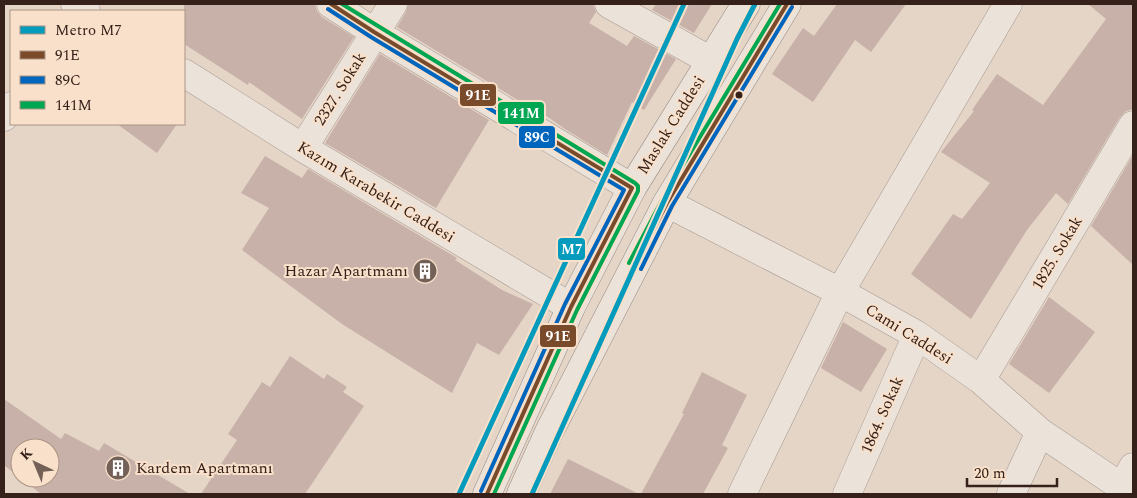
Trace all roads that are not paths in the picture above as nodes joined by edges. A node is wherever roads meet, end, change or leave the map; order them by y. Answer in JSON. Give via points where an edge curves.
{"nodes":[{"id":1,"x":330,"y":4,"type":"edge"},
{"id":2,"x":392,"y":4,"type":"edge"},
{"id":3,"x":609,"y":4,"type":"edge"},
{"id":4,"x":746,"y":4,"type":"edge"},
{"id":5,"x":788,"y":4,"type":"edge"},
{"id":6,"x":1008,"y":4,"type":"edge"},
{"id":7,"x":374,"y":32,"type":"junction"},
{"id":8,"x":711,"y":61,"type":"junction"},
{"id":9,"x":185,"y":74,"type":"edge"},
{"id":10,"x":1133,"y":125,"type":"edge"},
{"id":11,"x":303,"y":148,"type":"junction"},
{"id":12,"x":632,"y":188,"type":"junction"},
{"id":13,"x":667,"y":203,"type":"junction"},
{"id":14,"x":840,"y":292,"type":"junction"},
{"id":15,"x":571,"y":307,"type":"junction"},
{"id":16,"x":916,"y":335,"type":"junction"},
{"id":17,"x":981,"y":380,"type":"junction"},
{"id":18,"x":1040,"y":432,"type":"junction"},
{"id":19,"x":1129,"y":483,"type":"edge"},
{"id":20,"x":487,"y":494,"type":"edge"},
{"id":21,"x":521,"y":494,"type":"edge"},
{"id":22,"x":742,"y":494,"type":"edge"},
{"id":23,"x":847,"y":494,"type":"edge"},
{"id":24,"x":1011,"y":494,"type":"edge"}],
"edges":[{"from":1,"to":7,"type":"street"},
{"from":2,"to":7,"type":"street","name":"2327. Sokak"},
{"from":3,"to":8,"type":"street"},
{"from":4,"to":8,"type":"street","name":"Maslak Caddesi"},
{"from":5,"to":13,"type":"street"},
{"from":6,"to":14,"type":"street"},
{"from":7,"to":11,"type":"street","name":"2327. Sokak"},
{"from":7,"to":12,"type":"street"},
{"from":8,"to":12,"type":"street","name":"Maslak Caddesi"},
{"from":9,"to":11,"type":"street","name":"Kazım Karabekir Caddesi"},
{"from":10,"to":17,"type":"street","name":"1825. Sokak"},
{"from":11,"to":15,"type":"street","name":"Kazım Karabekir Caddesi"},
{"from":12,"to":15,"type":"street","name":"Maslak Caddesi"},
{"from":13,"to":14,"type":"street","name":"Cami Caddesi"},
{"from":13,"to":21,"type":"street","via":[[549,432]]},
{"from":14,"to":16,"type":"street","name":"Cami Caddesi"},
{"from":14,"to":22,"type":"street"},
{"from":15,"to":20,"type":"street","name":"Maslak Caddesi"},
{"from":16,"to":17,"type":"street","name":"Cami Caddesi"},
{"from":16,"to":23,"type":"street","name":"1864. Sokak"},
{"from":17,"to":18,"type":"street","name":"Cami Caddesi"},
{"from":18,"to":19,"type":"street","name":"Cami Caddesi"},
{"from":18,"to":24,"type":"street"}]}
